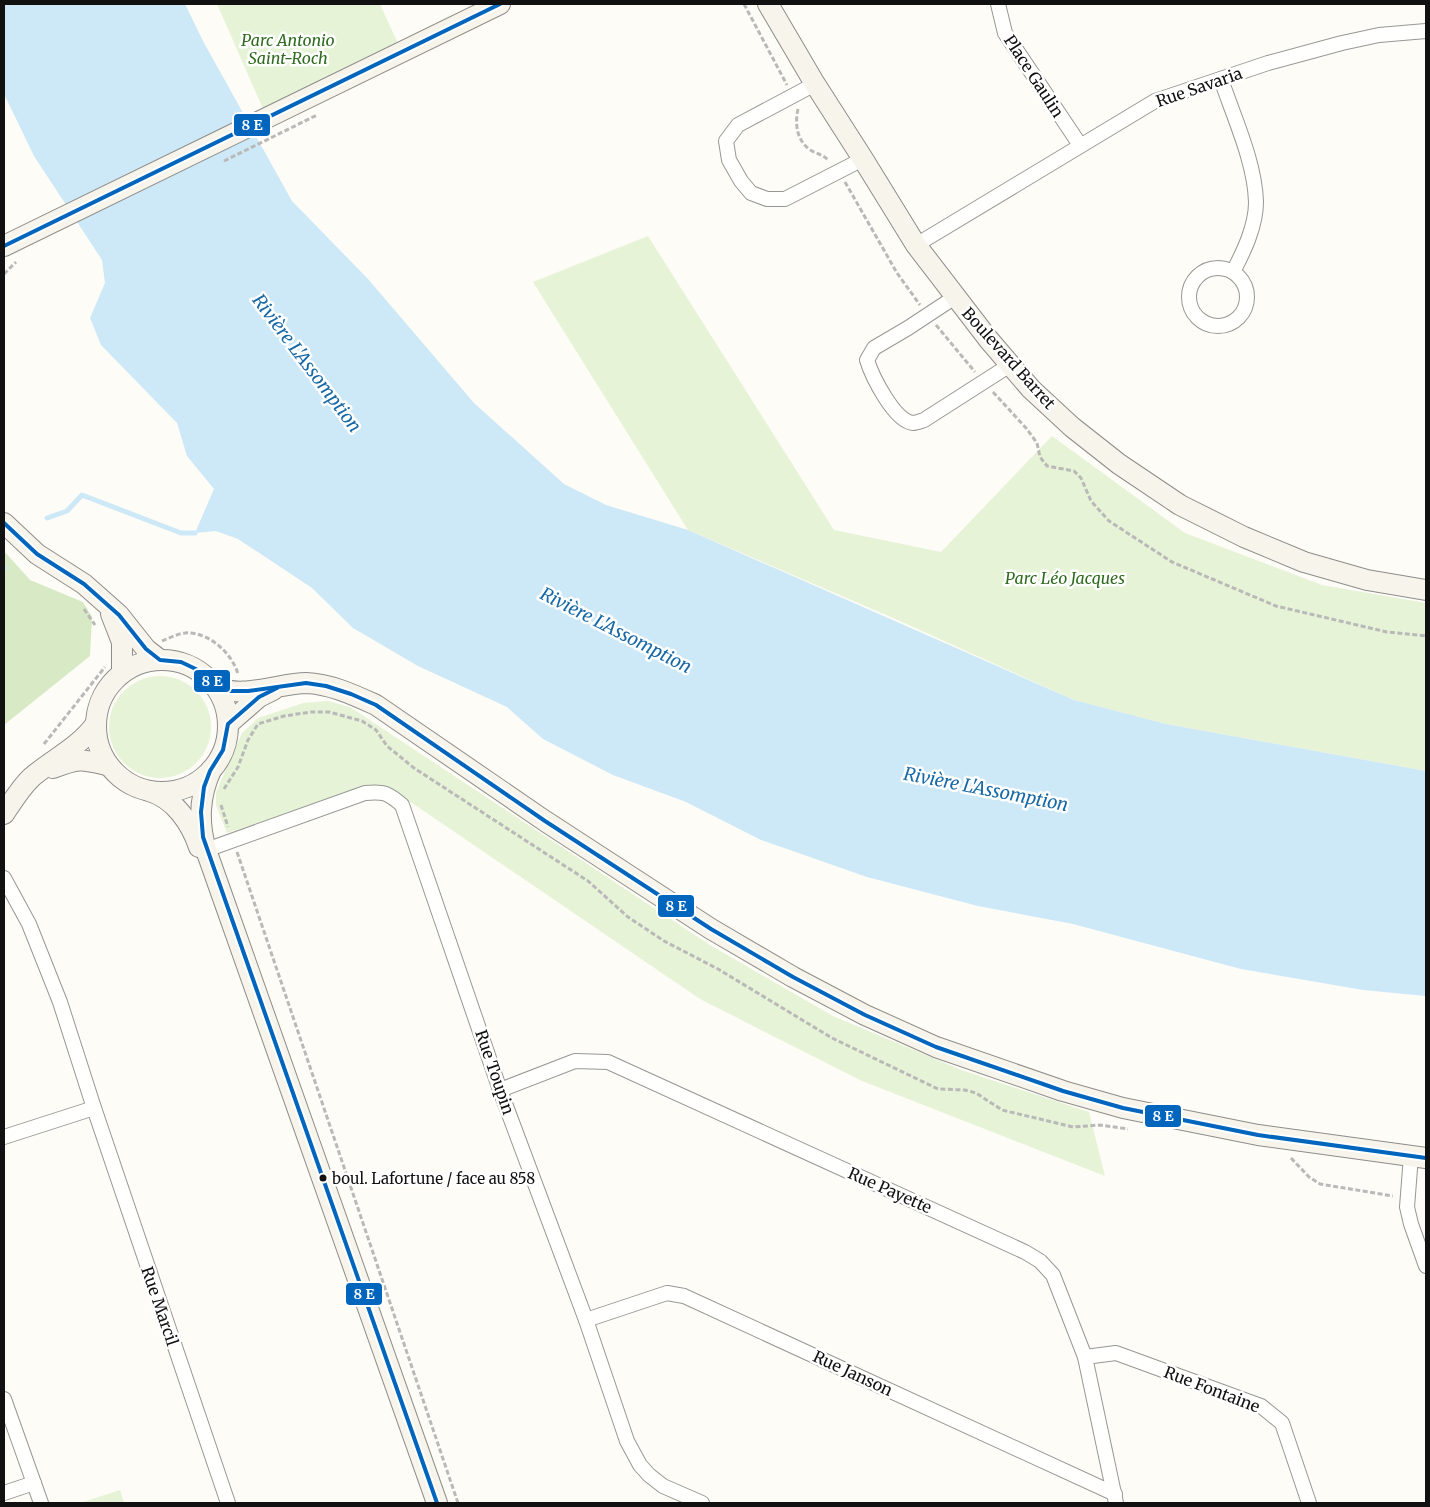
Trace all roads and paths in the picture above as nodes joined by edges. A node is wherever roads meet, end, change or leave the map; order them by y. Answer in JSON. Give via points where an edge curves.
{"nodes":[{"id":1,"x":500,"y":4,"type":"edge"},
{"id":2,"x":768,"y":4,"type":"edge"},
{"id":3,"x":998,"y":4,"type":"edge"},
{"id":4,"x":1426,"y":31,"type":"edge"},
{"id":5,"x":1221,"y":80,"type":"junction"},
{"id":6,"x":815,"y":84,"type":"junction"},
{"id":7,"x":1080,"y":145,"type":"junction"},
{"id":8,"x":863,"y":159,"type":"junction"},
{"id":9,"x":916,"y":245,"type":"junction"},
{"id":10,"x":8,"y":249,"type":"edge"},
{"id":11,"x":1233,"y":272,"type":"junction"},
{"id":12,"x":4,"y":274,"type":"edge"},
{"id":13,"x":955,"y":297,"type":"junction"},
{"id":14,"x":1010,"y":365,"type":"junction"},
{"id":15,"x":4,"y":523,"type":"edge"},
{"id":16,"x":1426,"y":590,"type":"edge"},
{"id":17,"x":110,"y":607,"type":"junction"},
{"id":18,"x":158,"y":652,"type":"junction"},
{"id":19,"x":115,"y":666,"type":"junction"},
{"id":20,"x":238,"y":678,"type":"dead end"},
{"id":21,"x":215,"y":685,"type":"junction"},
{"id":22,"x":277,"y":688,"type":"junction"},
{"id":23,"x":228,"y":724,"type":"junction"},
{"id":24,"x":95,"y":725,"type":"junction"},
{"id":25,"x":43,"y":746,"type":"dead end"},
{"id":26,"x":107,"y":765,"type":"junction"},
{"id":27,"x":211,"y":770,"type":"junction"},
{"id":28,"x":30,"y":778,"type":"junction"},
{"id":29,"x":142,"y":790,"type":"junction"},
{"id":30,"x":4,"y":814,"type":"edge"},
{"id":31,"x":206,"y":850,"type":"junction"},
{"id":32,"x":240,"y":859,"type":"dead end"},
{"id":33,"x":4,"y":878,"type":"edge"},
{"id":34,"x":269,"y":1027,"type":"junction"},
{"id":35,"x":500,"y":1090,"type":"junction"},
{"id":36,"x":94,"y":1108,"type":"junction"},
{"id":37,"x":4,"y":1137,"type":"edge"},
{"id":38,"x":1419,"y":1157,"type":"edge"},
{"id":39,"x":1426,"y":1266,"type":"edge"},
{"id":40,"x":586,"y":1320,"type":"junction"},
{"id":41,"x":1085,"y":1357,"type":"junction"},
{"id":42,"x":4,"y":1399,"type":"edge"},
{"id":43,"x":34,"y":1483,"type":"junction"},
{"id":44,"x":4,"y":1493,"type":"edge"},
{"id":45,"x":1116,"y":1499,"type":"edge"},
{"id":46,"x":41,"y":1503,"type":"edge"},
{"id":47,"x":228,"y":1503,"type":"edge"},
{"id":48,"x":437,"y":1503,"type":"edge"},
{"id":49,"x":458,"y":1503,"type":"edge"},
{"id":50,"x":702,"y":1503,"type":"edge"},
{"id":51,"x":1309,"y":1503,"type":"edge"}],
"edges":[{"from":1,"to":10,"type":"street","via":[[262,119]]},
{"from":2,"to":6,"type":"street","name":"Boulevard Barret"},
{"from":3,"to":7,"type":"street","name":"Place Gaulin","via":[[1005,33]]},
{"from":4,"to":5,"type":"street","name":"Rue Savaria","via":[[1379,35],[1342,43],[1268,63]]},
{"from":5,"to":7,"type":"street","name":"Rue Savaria","via":[[1155,101]]},
{"from":5,"to":11,"type":"street","via":[[1251,167],[1256,203],[1253,226]]},
{"from":6,"to":8,"type":"street","name":"Boulevard Barret"},
{"from":6,"to":8,"type":"street","via":[[738,125],[726,141],[728,160],[741,181],[751,193],[767,199],[785,199]]},
{"from":7,"to":9,"type":"street","name":"Rue Savaria"},
{"from":8,"to":9,"type":"street","name":"Boulevard Barret"},
{"from":9,"to":13,"type":"street","name":"Boulevard Barret"},
{"from":10,"to":12,"type":"path"},
{"from":11,"to":11,"type":"street","via":[[1240,277],[1248,294],[1244,312],[1238,319],[1221,327],[1203,323],[1191,309],[1189,291],[1193,282],[1206,270],[1224,268]]},
{"from":13,"to":14,"type":"street","name":"Boulevard Barret"},
{"from":13,"to":14,"type":"street","via":[[874,348],[866,360],[895,410],[904,420],[913,423],[924,420]]},
{"from":14,"to":16,"type":"street","name":"Boulevard Barret","via":[[1072,427],[1180,505],[1304,562],[1367,580]]},
{"from":15,"to":17,"type":"street","via":[[37,554],[84,584]]},
{"from":17,"to":18,"type":"street","via":[[146,648]]},
{"from":17,"to":19,"type":"street","via":[[122,642]]},
{"from":18,"to":19,"type":"street","via":[[140,663]]},
{"from":18,"to":20,"type":"path","via":[[185,633],[204,635],[232,659]]},
{"from":18,"to":21,"type":"street","via":[[200,671]]},
{"from":19,"to":24,"type":"street","via":[[111,683],[102,695]]},
{"from":19,"to":25,"type":"path","via":[[105,668]]},
{"from":21,"to":22,"type":"street","via":[[228,691]]},
{"from":21,"to":23,"type":"street","via":[[224,704]]},
{"from":22,"to":23,"type":"street","via":[[259,697]]},
{"from":22,"to":38,"type":"street","via":[[306,683],[326,686],[376,706],[711,929],[857,1011],[936,1047],[1123,1108],[1258,1135]]},
{"from":23,"to":27,"type":"street","via":[[227,741]]},
{"from":24,"to":26,"type":"street","via":[[98,746]]},
{"from":24,"to":28,"type":"street","via":[[71,749]]},
{"from":26,"to":28,"type":"street","via":[[70,761]]},
{"from":26,"to":29,"type":"street","via":[[123,780]]},
{"from":27,"to":29,"type":"street","via":[[180,789]]},
{"from":27,"to":31,"type":"street","via":[[204,784],[200,812]]},
{"from":28,"to":30,"type":"street"},
{"from":29,"to":34,"type":"street","via":[[167,800],[194,831],[258,1014]]},
{"from":31,"to":34,"type":"street"},
{"from":31,"to":35,"type":"street","name":"Rue Toupin","via":[[365,793],[379,791],[402,804]]},
{"from":32,"to":49,"type":"path"},
{"from":33,"to":36,"type":"street","name":"Rue Marcil","via":[[40,950]]},
{"from":34,"to":48,"type":"street"},
{"from":35,"to":40,"type":"street","name":"Rue Toupin"},
{"from":35,"to":41,"type":"street","name":"Rue Payette","via":[[575,1061],[608,1062],[1016,1248],[1040,1261],[1053,1275]]},
{"from":36,"to":37,"type":"street"},
{"from":36,"to":47,"type":"street","name":"Rue Marcil"},
{"from":38,"to":39,"type":"street","via":[[1407,1207]]},
{"from":40,"to":45,"type":"street","name":"Rue Janson","via":[[667,1293],[684,1296]]},
{"from":40,"to":50,"type":"street","name":"Rue Toupin","via":[[627,1441],[640,1465],[663,1486]]},
{"from":41,"to":45,"type":"street","name":"Rue Payette"},
{"from":41,"to":51,"type":"street","name":"Rue Fontaine","via":[[1116,1353],[1261,1406],[1282,1423]]},
{"from":42,"to":43,"type":"street"},
{"from":43,"to":44,"type":"street"},
{"from":43,"to":46,"type":"street"}]}
